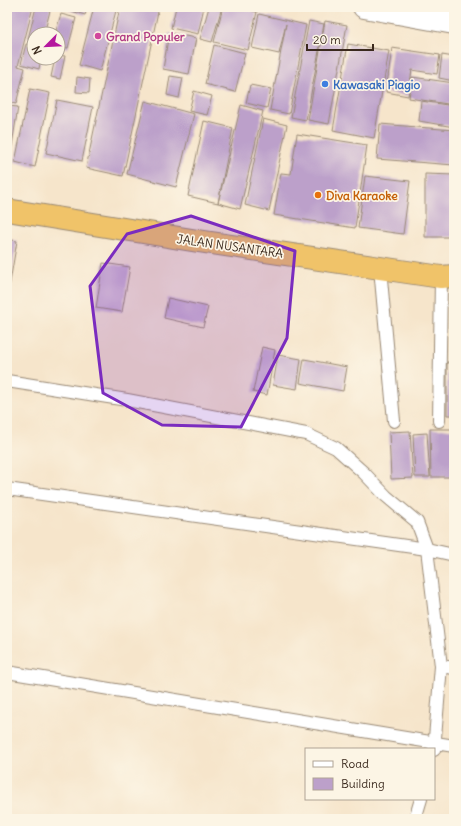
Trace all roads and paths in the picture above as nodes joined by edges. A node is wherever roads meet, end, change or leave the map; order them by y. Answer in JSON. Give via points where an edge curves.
{"nodes":[{"id":1,"x":364,"y":7,"type":"edge"},
{"id":2,"x":454,"y":23,"type":"edge"},
{"id":3,"x":7,"y":210,"type":"edge"},
{"id":4,"x":380,"y":268,"type":"junction"},
{"id":5,"x":448,"y":276,"type":"edge"},
{"id":6,"x":7,"y":381,"type":"edge"},
{"id":7,"x":394,"y":421,"type":"dead end"},
{"id":8,"x":438,"y":421,"type":"dead end"},
{"id":9,"x":7,"y":489,"type":"edge"},
{"id":10,"x":427,"y":549,"type":"junction"},
{"id":11,"x":454,"y":556,"type":"edge"},
{"id":12,"x":441,"y":666,"type":"junction"},
{"id":13,"x":454,"y":668,"type":"edge"},
{"id":14,"x":7,"y":672,"type":"edge"},
{"id":15,"x":435,"y":746,"type":"edge"},
{"id":16,"x":454,"y":746,"type":"edge"},
{"id":17,"x":421,"y":800,"type":"edge"},
{"id":18,"x":415,"y":819,"type":"edge"}],
"edges":[{"from":1,"to":2,"type":"street"},
{"from":3,"to":4,"type":"highway","name":"JALAN NUSANTARA"},
{"from":4,"to":5,"type":"highway","name":"JALAN NUSANTARA"},
{"from":4,"to":7,"type":"lane"},
{"from":5,"to":8,"type":"lane"},
{"from":6,"to":10,"type":"lane","via":[[127,400],[306,434],[336,448],[417,522]]},
{"from":9,"to":10,"type":"lane"},
{"from":10,"to":11,"type":"lane"},
{"from":10,"to":12,"type":"lane"},
{"from":12,"to":13,"type":"lane"},
{"from":12,"to":15,"type":"lane"},
{"from":14,"to":15,"type":"lane"},
{"from":15,"to":16,"type":"lane"},
{"from":17,"to":18,"type":"lane"}]}
